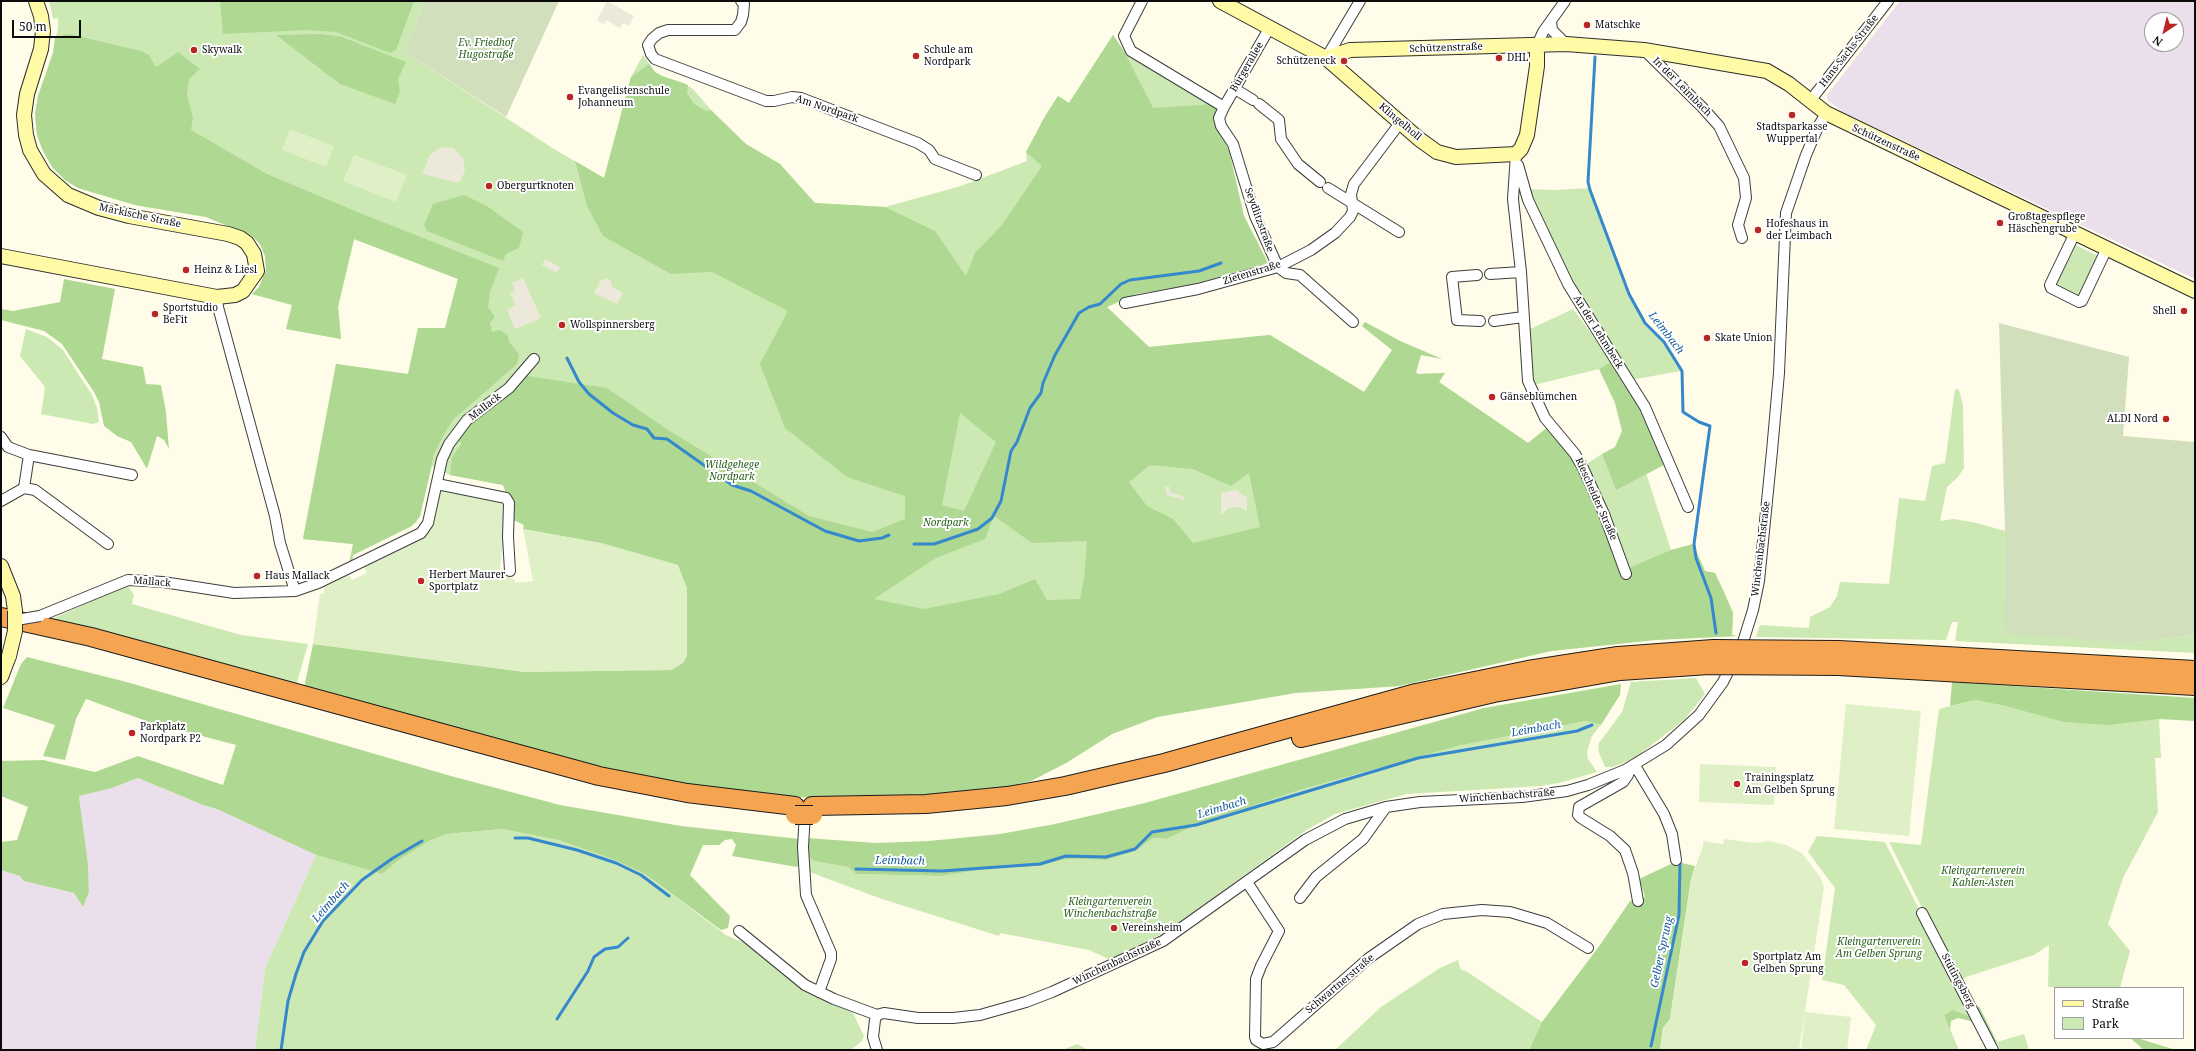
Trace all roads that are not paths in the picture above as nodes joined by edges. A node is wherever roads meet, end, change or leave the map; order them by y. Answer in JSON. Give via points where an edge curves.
{"nodes":[{"id":1,"x":36,"y":1,"type":"edge"},
{"id":2,"x":741,"y":1,"type":"edge"},
{"id":3,"x":1142,"y":1,"type":"edge"},
{"id":4,"x":1220,"y":1,"type":"edge"},
{"id":5,"x":1360,"y":1,"type":"edge"},
{"id":6,"x":1565,"y":1,"type":"edge"},
{"id":7,"x":1888,"y":1,"type":"edge"},
{"id":8,"x":1550,"y":21,"type":"junction"},
{"id":9,"x":1270,"y":27,"type":"junction"},
{"id":10,"x":1566,"y":44,"type":"junction"},
{"id":11,"x":1537,"y":45,"type":"junction"},
{"id":12,"x":1644,"y":50,"type":"junction"},
{"id":13,"x":1326,"y":58,"type":"junction"},
{"id":14,"x":1537,"y":66,"type":"junction"},
{"id":15,"x":1235,"y":89,"type":"junction"},
{"id":16,"x":1810,"y":101,"type":"junction"},
{"id":17,"x":1224,"y":107,"type":"junction"},
{"id":18,"x":1826,"y":113,"type":"junction"},
{"id":19,"x":1400,"y":123,"type":"junction"},
{"id":20,"x":1516,"y":154,"type":"junction"},
{"id":21,"x":976,"y":175,"type":"dead end"},
{"id":22,"x":1352,"y":203,"type":"junction"},
{"id":23,"x":1399,"y":232,"type":"dead end"},
{"id":24,"x":2075,"y":233,"type":"junction"},
{"id":25,"x":1742,"y":238,"type":"dead end"},
{"id":26,"x":2107,"y":248,"type":"junction"},
{"id":27,"x":1,"y":256,"type":"edge"},
{"id":28,"x":1278,"y":267,"type":"junction"},
{"id":29,"x":1521,"y":272,"type":"junction"},
{"id":30,"x":1490,"y":274,"type":"dead end"},
{"id":31,"x":1477,"y":275,"type":"dead end"},
{"id":32,"x":2195,"y":291,"type":"edge"},
{"id":33,"x":217,"y":297,"type":"junction"},
{"id":34,"x":1125,"y":303,"type":"dead end"},
{"id":35,"x":1523,"y":317,"type":"junction"},
{"id":36,"x":1480,"y":321,"type":"dead end"},
{"id":37,"x":1494,"y":321,"type":"dead end"},
{"id":38,"x":1352,"y":322,"type":"dead end"},
{"id":39,"x":534,"y":359,"type":"dead end"},
{"id":40,"x":1,"y":437,"type":"edge"},
{"id":41,"x":29,"y":455,"type":"junction"},
{"id":42,"x":132,"y":475,"type":"dead end"},
{"id":43,"x":437,"y":484,"type":"junction"},
{"id":44,"x":24,"y":488,"type":"junction"},
{"id":45,"x":1,"y":502,"type":"edge"},
{"id":46,"x":1688,"y":507,"type":"dead end"},
{"id":47,"x":108,"y":544,"type":"dead end"},
{"id":48,"x":1,"y":566,"type":"edge"},
{"id":49,"x":510,"y":572,"type":"dead end"},
{"id":50,"x":1626,"y":574,"type":"dead end"},
{"id":51,"x":295,"y":591,"type":"junction"},
{"id":52,"x":8,"y":619,"type":"edge"},
{"id":53,"x":1839,"y":658,"type":"junction"},
{"id":54,"x":2195,"y":670,"type":"edge"},
{"id":55,"x":1,"y":677,"type":"edge"},
{"id":56,"x":2195,"y":686,"type":"edge"},
{"id":57,"x":1626,"y":770,"type":"junction"},
{"id":58,"x":1386,"y":807,"type":"junction"},
{"id":59,"x":804,"y":809,"type":"junction"},
{"id":60,"x":1676,"y":860,"type":"dead end"},
{"id":61,"x":1247,"y":882,"type":"junction"},
{"id":62,"x":1300,"y":898,"type":"dead end"},
{"id":63,"x":1638,"y":901,"type":"dead end"},
{"id":64,"x":1922,"y":913,"type":"dead end"},
{"id":65,"x":739,"y":931,"type":"dead end"},
{"id":66,"x":1588,"y":948,"type":"dead end"},
{"id":67,"x":819,"y":992,"type":"junction"},
{"id":68,"x":877,"y":1015,"type":"junction"},
{"id":69,"x":877,"y":1050,"type":"edge"},
{"id":70,"x":1993,"y":1050,"type":"edge"}],
"edges":[{"from":1,"to":33,"type":"street","name":"Märkische Straße","via":[[41,16],[41,49],[27,94],[24,115],[26,135],[35,160],[59,189],[78,201],[129,216],[228,234],[247,243],[256,258],[257,271],[247,288],[240,293]]},
{"from":2,"to":21,"type":"street","name":"Am Nordpark","via":[[744,4],[743,15],[735,30],[668,30],[652,39],[648,45],[650,54],[655,59],[766,101],[801,98],[918,143],[929,150],[935,159]]},
{"from":3,"to":17,"type":"street","via":[[1124,36],[1130,51]]},
{"from":4,"to":9,"type":"street","name":"Klingelholl"},
{"from":5,"to":13,"type":"street"},
{"from":6,"to":8,"type":"street"},
{"from":7,"to":16,"type":"street","name":"Hans-Sachs-Straße"},
{"from":8,"to":10,"type":"street","via":[[1552,30]]},
{"from":8,"to":11,"type":"street"},
{"from":9,"to":13,"type":"street","name":"Klingelholl"},
{"from":9,"to":15,"type":"street","name":"Bürgerallee"},
{"from":10,"to":11,"type":"street","name":"Schützenstraße"},
{"from":10,"to":12,"type":"street","name":"Schützenstraße"},
{"from":10,"to":14,"type":"street"},
{"from":11,"to":13,"type":"street","name":"Schützenstraße","via":[[1350,50]]},
{"from":11,"to":14,"type":"street"},
{"from":12,"to":16,"type":"street","name":"Schützenstraße","via":[[1767,71]]},
{"from":12,"to":25,"type":"street","name":"In der Leimbach","via":[[1719,126],[1744,178],[1746,198],[1738,225]]},
{"from":13,"to":19,"type":"street","name":"Klingelholl"},
{"from":14,"to":20,"type":"street","via":[[1527,135]]},
{"from":15,"to":17,"type":"street","name":"Bürgerallee"},
{"from":15,"to":22,"type":"street","via":[[1275,115],[1279,120],[1281,140],[1298,164]]},
{"from":16,"to":18,"type":"street","name":"Schützenstraße"},
{"from":17,"to":28,"type":"street","name":"Seydlitzstraße","via":[[1219,118],[1221,126],[1233,144],[1255,216]]},
{"from":18,"to":24,"type":"street","name":"Schützenstraße"},
{"from":18,"to":57,"type":"street","name":"Winchenbachstraße","via":[[1806,155],[1786,212],[1779,373],[1772,451],[1759,581],[1748,627],[1725,679],[1699,716],[1666,745]]},
{"from":19,"to":20,"type":"street","name":"Klingelholl","via":[[1437,152],[1446,155],[1456,157]]},
{"from":19,"to":22,"type":"street","name":"Zietenstraße","via":[[1354,184]]},
{"from":20,"to":29,"type":"street","name":"Riescheider Straße","via":[[1513,199]]},
{"from":20,"to":46,"type":"street","name":"An der Lehmbeck","via":[[1528,200],[1568,284],[1645,407]]},
{"from":22,"to":23,"type":"street"},
{"from":22,"to":28,"type":"street","name":"Zietenstraße","via":[[1353,211],[1350,217],[1335,233],[1311,250]]},
{"from":24,"to":26,"type":"street","name":"Schützenstraße"},
{"from":24,"to":26,"type":"street","via":[[2050,288],[2079,302],[2082,301]]},
{"from":26,"to":32,"type":"street","name":"Schützenstraße"},
{"from":27,"to":33,"type":"street","name":"Märkische Straße"},
{"from":28,"to":34,"type":"street","name":"Zietenstraße","via":[[1198,289]]},
{"from":28,"to":38,"type":"street","via":[[1286,273],[1300,275]]},
{"from":29,"to":30,"type":"street"},
{"from":29,"to":35,"type":"street","name":"Riescheider Straße"},
{"from":31,"to":36,"type":"street","via":[[1452,277],[1457,320]]},
{"from":33,"to":51,"type":"street","via":[[280,543]]},
{"from":35,"to":37,"type":"street"},
{"from":35,"to":50,"type":"street","name":"Riescheider Straße","via":[[1530,386],[1545,418],[1575,454],[1583,468]]},
{"from":39,"to":43,"type":"street","name":"Mallack","via":[[509,388],[467,420],[455,434],[442,459]]},
{"from":40,"to":41,"type":"street","via":[[8,447]]},
{"from":41,"to":42,"type":"street"},
{"from":41,"to":44,"type":"street"},
{"from":43,"to":49,"type":"street","via":[[506,498],[509,503]]},
{"from":43,"to":51,"type":"street","name":"Mallack","via":[[428,523],[421,533],[318,583]]},
{"from":44,"to":45,"type":"street"},
{"from":44,"to":47,"type":"street","via":[[35,490]]},
{"from":48,"to":52,"type":"street","via":[[13,596]]},
{"from":51,"to":52,"type":"street","name":"Mallack","bridge":true,"via":[[234,593],[163,582],[128,580],[40,616]]},
{"from":52,"to":55,"type":"street","bridge":true,"via":[[9,656]]},
{"from":52,"to":59,"type":"highway","via":[[91,637],[599,776],[687,793]]},
{"from":53,"to":54,"type":"highway"},
{"from":53,"to":56,"type":"highway"},
{"from":53,"to":59,"type":"highway","bridge":true,"via":[[1709,665],[1619,663],[1044,799],[993,808],[917,815],[860,817]]},
{"from":57,"to":58,"type":"street","name":"Winchenbachstraße","via":[[1588,785],[1547,795],[1420,802]]},
{"from":57,"to":60,"type":"street","via":[[1637,769],[1664,814],[1672,834]]},
{"from":57,"to":63,"type":"street","via":[[1628,775],[1623,782],[1583,804],[1577,811],[1581,818],[1610,836],[1625,850],[1633,873]]},
{"from":58,"to":61,"type":"street","name":"Winchenbachstraße","via":[[1360,814],[1324,829]]},
{"from":58,"to":62,"type":"street","via":[[1363,839],[1316,877]]},
{"from":59,"to":67,"type":"street","via":[[805,889],[831,953]]},
{"from":61,"to":66,"type":"street","name":"Schwartnerstraße","via":[[1279,931],[1256,979],[1255,1037],[1263,1044],[1273,1042],[1369,958],[1418,924],[1444,914],[1482,910],[1510,912],[1547,923]]},
{"from":61,"to":68,"type":"street","name":"Winchenbachstraße","via":[[1163,941],[1026,1002],[980,1015],[953,1018],[918,1018],[884,1013]]},
{"from":64,"to":70,"type":"street","name":"Stütingsberg"},
{"from":65,"to":67,"type":"street","name":"Winchenbachstraße","via":[[783,969]]},
{"from":67,"to":68,"type":"street","name":"Winchenbachstraße"},
{"from":68,"to":69,"type":"street","via":[[873,1037]]}]}
